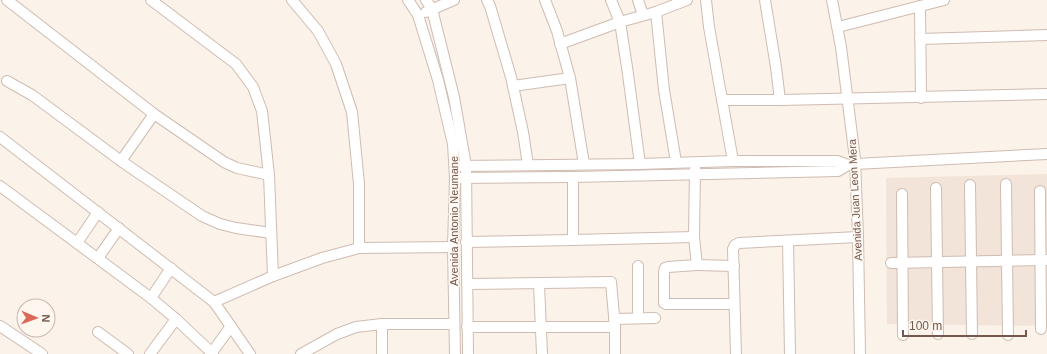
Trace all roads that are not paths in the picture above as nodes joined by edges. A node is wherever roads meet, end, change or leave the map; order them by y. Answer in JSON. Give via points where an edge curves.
{"nodes":[{"id":1,"x":3,"y":0,"type":"edge"},
{"id":2,"x":7,"y":0,"type":"edge"},
{"id":3,"x":151,"y":0,"type":"edge"},
{"id":4,"x":292,"y":0,"type":"edge"},
{"id":5,"x":408,"y":0,"type":"edge"},
{"id":6,"x":426,"y":0,"type":"edge"},
{"id":7,"x":454,"y":0,"type":"edge"},
{"id":8,"x":487,"y":0,"type":"edge"},
{"id":9,"x":545,"y":0,"type":"edge"},
{"id":10,"x":611,"y":0,"type":"edge"},
{"id":11,"x":638,"y":0,"type":"edge"},
{"id":12,"x":687,"y":0,"type":"edge"},
{"id":13,"x":706,"y":0,"type":"edge"},
{"id":14,"x":766,"y":0,"type":"edge"},
{"id":15,"x":832,"y":0,"type":"edge"},
{"id":16,"x":944,"y":0,"type":"edge"},
{"id":17,"x":0,"y":4,"type":"edge"},
{"id":18,"x":920,"y":6,"type":"junction"},
{"id":19,"x":432,"y":9,"type":"junction"},
{"id":20,"x":656,"y":12,"type":"junction"},
{"id":21,"x":418,"y":15,"type":"junction"},
{"id":22,"x":643,"y":15,"type":"junction"},
{"id":23,"x":620,"y":22,"type":"junction"},
{"id":24,"x":838,"y":26,"type":"junction"},
{"id":25,"x":1047,"y":35,"type":"edge"},
{"id":26,"x":920,"y":39,"type":"junction"},
{"id":27,"x":560,"y":44,"type":"junction"},
{"id":28,"x":570,"y":78,"type":"junction"},
{"id":29,"x":7,"y":81,"type":"dead end"},
{"id":30,"x":512,"y":86,"type":"junction"},
{"id":31,"x":1047,"y":94,"type":"edge"},
{"id":32,"x":847,"y":98,"type":"junction"},
{"id":33,"x":921,"y":98,"type":"junction"},
{"id":34,"x":722,"y":100,"type":"junction"},
{"id":35,"x":780,"y":100,"type":"junction"},
{"id":36,"x":154,"y":114,"type":"junction"},
{"id":37,"x":0,"y":137,"type":"edge"},
{"id":38,"x":1047,"y":154,"type":"edge"},
{"id":39,"x":121,"y":161,"type":"junction"},
{"id":40,"x":733,"y":161,"type":"junction"},
{"id":41,"x":676,"y":162,"type":"junction"},
{"id":42,"x":695,"y":162,"type":"junction"},
{"id":43,"x":584,"y":164,"type":"junction"},
{"id":44,"x":640,"y":164,"type":"junction"},
{"id":45,"x":528,"y":165,"type":"junction"},
{"id":46,"x":852,"y":165,"type":"junction"},
{"id":47,"x":455,"y":166,"type":"junction"},
{"id":48,"x":466,"y":166,"type":"junction"},
{"id":49,"x":269,"y":175,"type":"junction"},
{"id":50,"x":695,"y":175,"type":"junction"},
{"id":51,"x":466,"y":177,"type":"junction"},
{"id":52,"x":573,"y":177,"type":"junction"},
{"id":53,"x":455,"y":178,"type":"junction"},
{"id":54,"x":1006,"y":184,"type":"dead end"},
{"id":55,"x":970,"y":185,"type":"dead end"},
{"id":56,"x":0,"y":186,"type":"edge"},
{"id":57,"x":936,"y":188,"type":"dead end"},
{"id":58,"x":1040,"y":191,"type":"dead end"},
{"id":59,"x":902,"y":194,"type":"dead end"},
{"id":60,"x":98,"y":212,"type":"junction"},
{"id":61,"x":119,"y":228,"type":"junction"},
{"id":62,"x":271,"y":233,"type":"junction"},
{"id":63,"x":694,"y":237,"type":"junction"},
{"id":64,"x":858,"y":237,"type":"junction"},
{"id":65,"x":573,"y":240,"type":"junction"},
{"id":66,"x":788,"y":241,"type":"junction"},
{"id":67,"x":466,"y":242,"type":"junction"},
{"id":68,"x":77,"y":243,"type":"junction"},
{"id":69,"x":453,"y":247,"type":"junction"},
{"id":70,"x":359,"y":248,"type":"junction"},
{"id":71,"x":98,"y":258,"type":"junction"},
{"id":72,"x":1044,"y":260,"type":"edge"},
{"id":73,"x":1007,"y":261,"type":"junction"},
{"id":74,"x":937,"y":262,"type":"junction"},
{"id":75,"x":971,"y":262,"type":"junction"},
{"id":76,"x":891,"y":263,"type":"dead end"},
{"id":77,"x":903,"y":263,"type":"junction"},
{"id":78,"x":697,"y":265,"type":"junction"},
{"id":79,"x":638,"y":266,"type":"dead end"},
{"id":80,"x":734,"y":266,"type":"junction"},
{"id":81,"x":171,"y":268,"type":"junction"},
{"id":82,"x":273,"y":276,"type":"junction"},
{"id":83,"x":467,"y":284,"type":"junction"},
{"id":84,"x":539,"y":284,"type":"junction"},
{"id":85,"x":151,"y":298,"type":"junction"},
{"id":86,"x":214,"y":302,"type":"junction"},
{"id":87,"x":734,"y":304,"type":"junction"},
{"id":88,"x":638,"y":318,"type":"junction"},
{"id":89,"x":655,"y":318,"type":"dead end"},
{"id":90,"x":176,"y":319,"type":"junction"},
{"id":91,"x":615,"y":323,"type":"junction"},
{"id":92,"x":382,"y":324,"type":"junction"},
{"id":93,"x":454,"y":324,"type":"junction"},
{"id":94,"x":0,"y":326,"type":"edge"},
{"id":95,"x":231,"y":326,"type":"junction"},
{"id":96,"x":467,"y":327,"type":"junction"},
{"id":97,"x":541,"y":328,"type":"junction"},
{"id":98,"x":1041,"y":329,"type":"dead end"},
{"id":99,"x":98,"y":332,"type":"dead end"},
{"id":100,"x":938,"y":334,"type":"dead end"},
{"id":101,"x":972,"y":334,"type":"dead end"},
{"id":102,"x":903,"y":335,"type":"dead end"},
{"id":103,"x":1008,"y":335,"type":"dead end"},
{"id":104,"x":39,"y":353,"type":"edge"},
{"id":105,"x":212,"y":353,"type":"edge"},
{"id":106,"x":128,"y":354,"type":"edge"},
{"id":107,"x":150,"y":354,"type":"edge"},
{"id":108,"x":250,"y":354,"type":"edge"},
{"id":109,"x":301,"y":354,"type":"edge"},
{"id":110,"x":382,"y":354,"type":"edge"},
{"id":111,"x":455,"y":354,"type":"edge"},
{"id":112,"x":468,"y":354,"type":"edge"},
{"id":113,"x":542,"y":354,"type":"edge"},
{"id":114,"x":615,"y":354,"type":"edge"},
{"id":115,"x":736,"y":354,"type":"edge"},
{"id":116,"x":790,"y":354,"type":"edge"},
{"id":117,"x":860,"y":354,"type":"edge"}],
"edges":[{"from":1,"to":17,"type":"street"},
{"from":2,"to":36,"type":"street"},
{"from":3,"to":49,"type":"street","via":[[236,64],[253,87],[262,111]]},
{"from":4,"to":70,"type":"street","via":[[318,31],[336,64],[352,112],[360,184]]},
{"from":5,"to":21,"type":"street","name":"Avenida Antonio Neumane"},
{"from":6,"to":19,"type":"street","name":"Avenida Antonio Neumane"},
{"from":7,"to":19,"type":"street"},
{"from":8,"to":30,"type":"street"},
{"from":9,"to":27,"type":"street"},
{"from":10,"to":23,"type":"street"},
{"from":11,"to":22,"type":"street"},
{"from":12,"to":20,"type":"street"},
{"from":13,"to":34,"type":"street","via":[[708,27]]},
{"from":14,"to":35,"type":"street"},
{"from":15,"to":24,"type":"street","name":"Avenida Juan Leon Mera"},
{"from":16,"to":18,"type":"street"},
{"from":18,"to":24,"type":"street"},
{"from":18,"to":26,"type":"street"},
{"from":19,"to":21,"type":"street"},
{"from":19,"to":48,"type":"street","name":"Avenida Antonio Neumane","via":[[454,97]]},
{"from":20,"to":22,"type":"street"},
{"from":20,"to":41,"type":"street","via":[[664,90]]},
{"from":21,"to":47,"type":"street","name":"Avenida Antonio Neumane","via":[[438,80],[453,144]]},
{"from":22,"to":23,"type":"street"},
{"from":23,"to":27,"type":"street"},
{"from":23,"to":44,"type":"street"},
{"from":24,"to":32,"type":"street","name":"Avenida Juan Leon Mera"},
{"from":25,"to":26,"type":"street"},
{"from":26,"to":33,"type":"street"},
{"from":27,"to":28,"type":"street"},
{"from":28,"to":30,"type":"street"},
{"from":28,"to":43,"type":"street"},
{"from":29,"to":39,"type":"street","via":[[32,95]]},
{"from":30,"to":45,"type":"street"},
{"from":31,"to":33,"type":"street"},
{"from":32,"to":33,"type":"street"},
{"from":32,"to":35,"type":"street"},
{"from":32,"to":46,"type":"street","name":"Avenida Juan Leon Mera"},
{"from":34,"to":35,"type":"street"},
{"from":34,"to":40,"type":"street"},
{"from":36,"to":39,"type":"street"},
{"from":36,"to":49,"type":"street","via":[[224,162],[237,168]]},
{"from":37,"to":60,"type":"street"},
{"from":38,"to":46,"type":"street"},
{"from":39,"to":62,"type":"street","via":[[202,216],[236,228]]},
{"from":40,"to":42,"type":"street"},
{"from":40,"to":46,"type":"street","via":[[837,160]]},
{"from":41,"to":42,"type":"street"},
{"from":41,"to":44,"type":"street"},
{"from":42,"to":50,"type":"street"},
{"from":43,"to":44,"type":"street"},
{"from":43,"to":45,"type":"street"},
{"from":45,"to":48,"type":"street"},
{"from":46,"to":50,"type":"street","via":[[838,172]]},
{"from":46,"to":64,"type":"street","name":"Avenida Juan Leon Mera"},
{"from":47,"to":48,"type":"street"},
{"from":47,"to":53,"type":"street","name":"Avenida Antonio Neumane"},
{"from":48,"to":51,"type":"street","name":"Avenida Antonio Neumane"},
{"from":49,"to":62,"type":"street"},
{"from":50,"to":52,"type":"street"},
{"from":50,"to":63,"type":"street"},
{"from":51,"to":52,"type":"street"},
{"from":51,"to":53,"type":"street"},
{"from":51,"to":67,"type":"street","name":"Avenida Antonio Neumane"},
{"from":52,"to":65,"type":"street"},
{"from":53,"to":69,"type":"street","name":"Avenida Antonio Neumane"},
{"from":54,"to":73,"type":"street"},
{"from":55,"to":75,"type":"street"},
{"from":56,"to":68,"type":"street"},
{"from":57,"to":74,"type":"street"},
{"from":58,"to":72,"type":"street"},
{"from":59,"to":77,"type":"street"},
{"from":60,"to":61,"type":"street"},
{"from":60,"to":68,"type":"street"},
{"from":61,"to":71,"type":"street"},
{"from":61,"to":81,"type":"street"},
{"from":62,"to":82,"type":"street"},
{"from":63,"to":65,"type":"street"},
{"from":63,"to":78,"type":"street"},
{"from":64,"to":66,"type":"street"},
{"from":64,"to":117,"type":"street","name":"Avenida Juan Leon Mera"},
{"from":65,"to":67,"type":"street"},
{"from":66,"to":80,"type":"street","via":[[739,243],[733,249]]},
{"from":66,"to":116,"type":"street"},
{"from":67,"to":83,"type":"street","name":"Avenida Antonio Neumane"},
{"from":68,"to":71,"type":"street"},
{"from":69,"to":70,"type":"street"},
{"from":69,"to":93,"type":"street","name":"Avenida Antonio Neumane"},
{"from":70,"to":82,"type":"street"},
{"from":71,"to":85,"type":"street"},
{"from":72,"to":73,"type":"street"},
{"from":72,"to":98,"type":"street"},
{"from":73,"to":75,"type":"street"},
{"from":73,"to":103,"type":"street"},
{"from":74,"to":75,"type":"street"},
{"from":74,"to":77,"type":"street"},
{"from":74,"to":100,"type":"street"},
{"from":75,"to":101,"type":"street"},
{"from":76,"to":77,"type":"street"},
{"from":77,"to":102,"type":"street"},
{"from":78,"to":80,"type":"street"},
{"from":78,"to":87,"type":"street","via":[[665,268],[664,303]]},
{"from":79,"to":88,"type":"street"},
{"from":80,"to":87,"type":"street"},
{"from":81,"to":85,"type":"street"},
{"from":81,"to":86,"type":"street"},
{"from":82,"to":86,"type":"street"},
{"from":83,"to":84,"type":"street"},
{"from":83,"to":96,"type":"street","name":"Avenida Antonio Neumane"},
{"from":84,"to":91,"type":"street","via":[[612,282]]},
{"from":84,"to":97,"type":"street"},
{"from":85,"to":90,"type":"street"},
{"from":86,"to":95,"type":"street"},
{"from":87,"to":115,"type":"street"},
{"from":88,"to":89,"type":"street"},
{"from":88,"to":91,"type":"street"},
{"from":90,"to":105,"type":"street"},
{"from":90,"to":107,"type":"street"},
{"from":91,"to":97,"type":"street"},
{"from":91,"to":114,"type":"street"},
{"from":92,"to":93,"type":"street"},
{"from":92,"to":109,"type":"street","via":[[346,330]]},
{"from":92,"to":110,"type":"street"},
{"from":93,"to":111,"type":"street","name":"Avenida Antonio Neumane"},
{"from":94,"to":104,"type":"street"},
{"from":95,"to":105,"type":"street"},
{"from":95,"to":108,"type":"street"},
{"from":96,"to":97,"type":"street"},
{"from":96,"to":112,"type":"street","name":"Avenida Antonio Neumane"},
{"from":97,"to":113,"type":"street"},
{"from":99,"to":106,"type":"street"}]}
